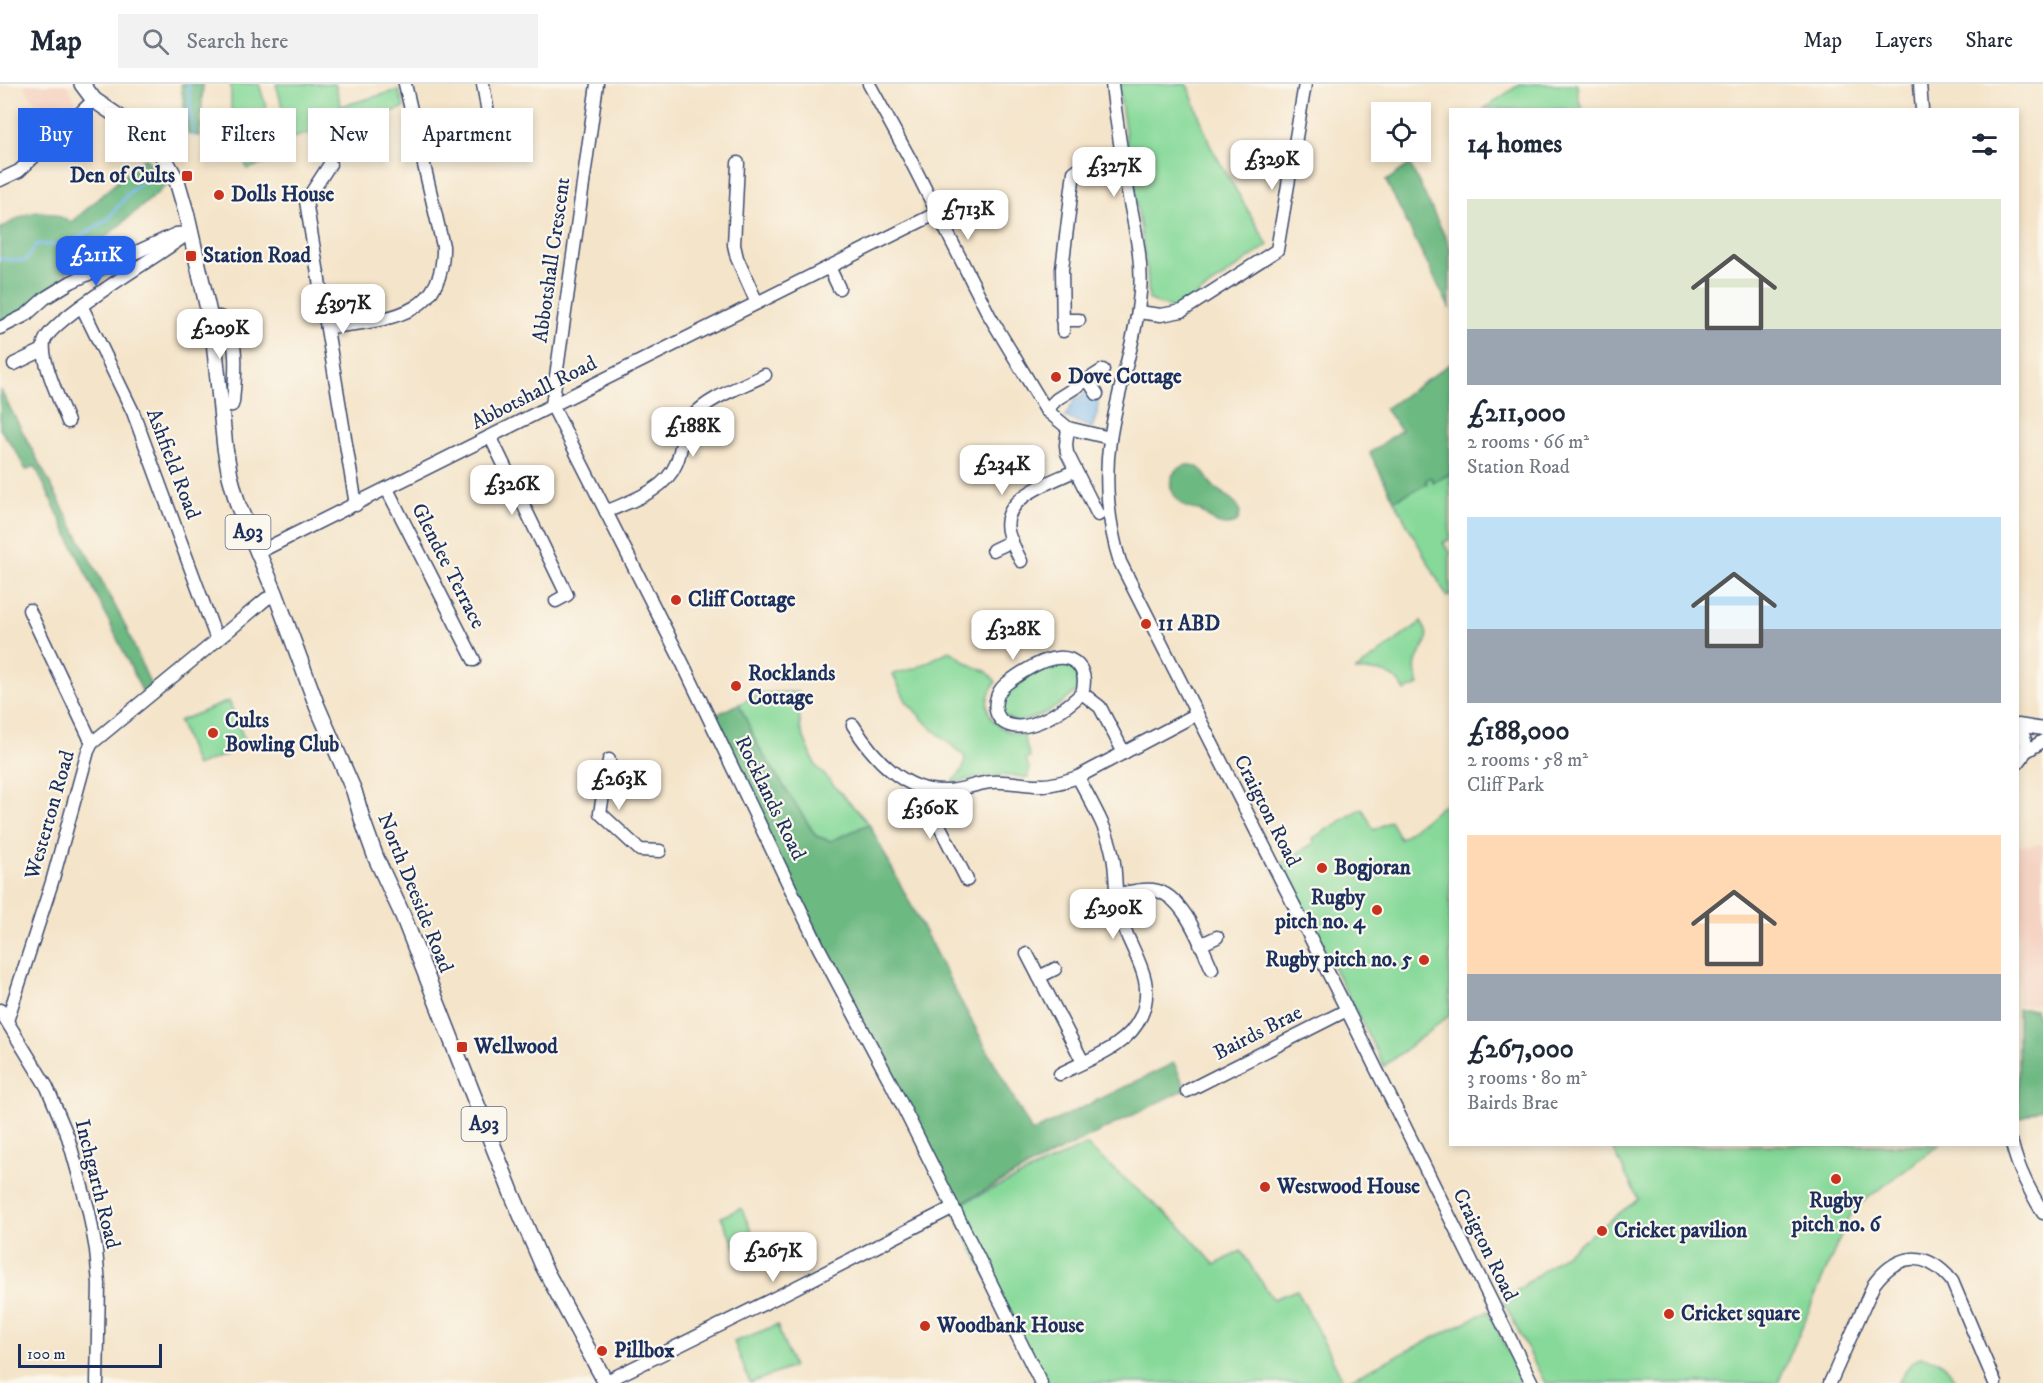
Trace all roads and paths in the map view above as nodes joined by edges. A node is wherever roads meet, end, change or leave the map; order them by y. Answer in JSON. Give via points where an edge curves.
{"nodes":[{"id":1,"x":82,"y":84,"type":"edge"},
{"id":2,"x":405,"y":84,"type":"edge"},
{"id":3,"x":483,"y":84,"type":"edge"},
{"id":4,"x":597,"y":84,"type":"edge"},
{"id":5,"x":870,"y":84,"type":"edge"},
{"id":6,"x":1112,"y":84,"type":"edge"},
{"id":7,"x":1305,"y":84,"type":"edge"},
{"id":8,"x":1920,"y":84,"type":"edge"},
{"id":9,"x":94,"y":100,"type":"junction"},
{"id":10,"x":487,"y":108,"type":"edge"},
{"id":11,"x":1922,"y":108,"type":"edge"},
{"id":12,"x":1122,"y":159,"type":"junction"},
{"id":13,"x":738,"y":163,"type":"dead end"},
{"id":14,"x":330,"y":164,"type":"dead end"},
{"id":15,"x":0,"y":180,"type":"edge"},
{"id":16,"x":937,"y":213,"type":"junction"},
{"id":17,"x":190,"y":232,"type":"junction"},
{"id":18,"x":829,"y":267,"type":"junction"},
{"id":19,"x":839,"y":288,"type":"dead end"},
{"id":20,"x":757,"y":303,"type":"junction"},
{"id":21,"x":82,"y":307,"type":"junction"},
{"id":22,"x":1138,"y":312,"type":"junction"},
{"id":23,"x":1079,"y":320,"type":"dead end"},
{"id":24,"x":0,"y":328,"type":"edge"},
{"id":25,"x":327,"y":328,"type":"junction"},
{"id":26,"x":44,"y":350,"type":"junction"},
{"id":27,"x":14,"y":364,"type":"dead end"},
{"id":28,"x":1103,"y":370,"type":"dead end"},
{"id":29,"x":765,"y":375,"type":"dead end"},
{"id":30,"x":1088,"y":380,"type":"junction"},
{"id":31,"x":1096,"y":394,"type":"dead end"},
{"id":32,"x":552,"y":405,"type":"junction"},
{"id":33,"x":1046,"y":410,"type":"junction"},
{"id":34,"x":68,"y":422,"type":"dead end"},
{"id":35,"x":1068,"y":428,"type":"junction"},
{"id":36,"x":490,"y":436,"type":"junction"},
{"id":37,"x":1110,"y":438,"type":"junction"},
{"id":38,"x":1074,"y":471,"type":"junction"},
{"id":39,"x":387,"y":489,"type":"junction"},
{"id":40,"x":356,"y":505,"type":"junction"},
{"id":41,"x":606,"y":512,"type":"junction"},
{"id":42,"x":1098,"y":515,"type":"dead end"},
{"id":43,"x":1012,"y":541,"type":"junction"},
{"id":44,"x":993,"y":550,"type":"dead end"},
{"id":45,"x":257,"y":554,"type":"junction"},
{"id":46,"x":1021,"y":561,"type":"dead end"},
{"id":47,"x":276,"y":595,"type":"junction"},
{"id":48,"x":556,"y":601,"type":"dead end"},
{"id":49,"x":29,"y":610,"type":"dead end"},
{"id":50,"x":218,"y":640,"type":"junction"},
{"id":51,"x":474,"y":660,"type":"dead end"},
{"id":52,"x":1082,"y":693,"type":"junction"},
{"id":53,"x":1197,"y":714,"type":"junction"},
{"id":54,"x":854,"y":725,"type":"dead end"},
{"id":55,"x":2019,"y":726,"type":"edge"},
{"id":56,"x":2019,"y":727,"type":"edge"},
{"id":57,"x":2043,"y":729,"type":"edge"},
{"id":58,"x":2043,"y":741,"type":"edge"},
{"id":59,"x":92,"y":743,"type":"junction"},
{"id":60,"x":2025,"y":752,"type":"junction"},
{"id":61,"x":1124,"y":753,"type":"junction"},
{"id":62,"x":609,"y":760,"type":"dead end"},
{"id":63,"x":2019,"y":761,"type":"edge"},
{"id":64,"x":1078,"y":777,"type":"junction"},
{"id":65,"x":935,"y":791,"type":"junction"},
{"id":66,"x":660,"y":851,"type":"dead end"},
{"id":67,"x":967,"y":880,"type":"dead end"},
{"id":68,"x":1116,"y":894,"type":"junction"},
{"id":69,"x":1217,"y":938,"type":"dead end"},
{"id":70,"x":1200,"y":945,"type":"junction"},
{"id":71,"x":1027,"y":954,"type":"dead end"},
{"id":72,"x":1055,"y":969,"type":"dead end"},
{"id":73,"x":1212,"y":969,"type":"dead end"},
{"id":74,"x":1039,"y":977,"type":"junction"},
{"id":75,"x":0,"y":1010,"type":"edge"},
{"id":76,"x":1347,"y":1011,"type":"junction"},
{"id":77,"x":7,"y":1021,"type":"junction"},
{"id":78,"x":1083,"y":1062,"type":"junction"},
{"id":79,"x":1060,"y":1074,"type":"dead end"},
{"id":80,"x":1187,"y":1091,"type":"dead end"},
{"id":81,"x":2012,"y":1146,"type":"edge"},
{"id":82,"x":952,"y":1208,"type":"junction"},
{"id":83,"x":2043,"y":1213,"type":"edge"},
{"id":84,"x":605,"y":1382,"type":"edge"},
{"id":85,"x":97,"y":1383,"type":"edge"},
{"id":86,"x":1041,"y":1383,"type":"edge"},
{"id":87,"x":1532,"y":1383,"type":"edge"},
{"id":88,"x":1830,"y":1383,"type":"edge"},
{"id":89,"x":1995,"y":1383,"type":"edge"}],
"edges":[{"from":1,"to":9,"type":"main road","name":"North Deeside Road","number":"A93"},
{"from":2,"to":25,"type":"street","via":[[443,246],[440,278],[417,308],[401,316]]},
{"from":3,"to":10,"type":"street"},
{"from":4,"to":32,"type":"street","name":"Abbotshall Crescent"},
{"from":5,"to":16,"type":"street"},
{"from":6,"to":12,"type":"street","name":"Craigton Road"},
{"from":7,"to":22,"type":"street","via":[[1277,250],[1182,311],[1161,315]]},
{"from":8,"to":11,"type":"street"},
{"from":9,"to":15,"type":"street","via":[[19,171]]},
{"from":9,"to":17,"type":"main road","name":"North Deeside Road","number":"A93","via":[[136,130],[163,156],[177,181]]},
{"from":12,"to":22,"type":"street","name":"Craigton Road","via":[[1141,271]]},
{"from":12,"to":23,"type":"street","via":[[1080,167],[1074,172],[1062,269],[1063,326]]},
{"from":13,"to":20,"type":"street","via":[[734,245]]},
{"from":14,"to":25,"type":"street","via":[[306,201]]},
{"from":16,"to":18,"type":"street","name":"Abbotshall Road"},
{"from":16,"to":33,"type":"street","via":[[989,315]]},
{"from":17,"to":21,"type":"street"},
{"from":17,"to":24,"type":"street","via":[[176,234],[71,282],[26,315]]},
{"from":17,"to":45,"type":"main road","name":"North Deeside Road","number":"A93","via":[[210,317],[230,476]]},
{"from":18,"to":19,"type":"street"},
{"from":18,"to":20,"type":"street","name":"Abbotshall Road"},
{"from":20,"to":32,"type":"street","name":"Abbotshall Road"},
{"from":21,"to":26,"type":"street","via":[[48,333]]},
{"from":21,"to":50,"type":"street","name":"Ashfield Road","via":[[133,412]]},
{"from":22,"to":37,"type":"street","name":"Craigton Road"},
{"from":25,"to":40,"type":"street"},
{"from":26,"to":27,"type":"street"},
{"from":26,"to":34,"type":"street"},
{"from":28,"to":30,"type":"street"},
{"from":29,"to":41,"type":"street","via":[[707,404],[692,417],[667,479],[653,490]]},
{"from":30,"to":31,"type":"street"},
{"from":30,"to":33,"type":"street"},
{"from":32,"to":36,"type":"street","name":"Abbotshall Road"},
{"from":32,"to":41,"type":"street","name":"Rocklands Road"},
{"from":33,"to":35,"type":"street"},
{"from":35,"to":37,"type":"street"},
{"from":35,"to":38,"type":"street","via":[[1066,445]]},
{"from":36,"to":39,"type":"street","name":"Abbotshall Road"},
{"from":36,"to":48,"type":"street","via":[[567,596]]},
{"from":37,"to":53,"type":"street","name":"Craigton Road","via":[[1109,507],[1117,554]]},
{"from":38,"to":42,"type":"street"},
{"from":38,"to":43,"type":"street","via":[[1017,501],[1008,521]]},
{"from":39,"to":40,"type":"street","name":"Abbotshall Road"},
{"from":39,"to":51,"type":"street","name":"Glendee Terrace"},
{"from":40,"to":45,"type":"street","name":"Abbotshall Road"},
{"from":41,"to":82,"type":"street","name":"Rocklands Road","via":[[819,948]]},
{"from":43,"to":44,"type":"street"},
{"from":43,"to":46,"type":"street"},
{"from":45,"to":47,"type":"main road","name":"North Deeside Road","number":"A93"},
{"from":47,"to":50,"type":"street","name":"Westerton Road"},
{"from":47,"to":84,"type":"main road","name":"North Deeside Road","number":"A93","via":[[317,706],[354,790],[376,858],[403,916],[512,1194],[543,1266]]},
{"from":49,"to":59,"type":"street"},
{"from":50,"to":59,"type":"street","name":"Westerton Road"},
{"from":52,"to":52,"type":"street","via":[[1082,667],[1067,658],[1050,659],[1002,687],[997,694],[996,711],[999,718],[1012,726],[1031,724],[1058,713]]},
{"from":52,"to":61,"type":"street","via":[[1100,707]]},
{"from":53,"to":61,"type":"street"},
{"from":53,"to":76,"type":"street","name":"Craigton Road"},
{"from":54,"to":65,"type":"street","via":[[881,763],[920,788]]},
{"from":55,"to":57,"type":"street"},
{"from":56,"to":60,"type":"street","via":[[2025,736]]},
{"from":58,"to":60,"type":"street"},
{"from":59,"to":77,"type":"street","name":"Westerton Road"},
{"from":60,"to":63,"type":"street"},
{"from":61,"to":64,"type":"street"},
{"from":62,"to":66,"type":"street","via":[[600,813],[640,850]]},
{"from":64,"to":65,"type":"street","via":[[1042,785],[991,782],[954,791]]},
{"from":64,"to":68,"type":"street","via":[[1109,840]]},
{"from":65,"to":67,"type":"street","via":[[936,819]]},
{"from":68,"to":70,"type":"street","via":[[1152,890],[1175,900]]},
{"from":68,"to":78,"type":"street","via":[[1120,916],[1146,981],[1142,1016],[1128,1035]]},
{"from":69,"to":70,"type":"street"},
{"from":70,"to":73,"type":"street"},
{"from":71,"to":74,"type":"street"},
{"from":72,"to":74,"type":"street"},
{"from":74,"to":78,"type":"street"},
{"from":75,"to":77,"type":"street","name":"Inchgarth Road"},
{"from":76,"to":80,"type":"street","name":"Bairds Brae"},
{"from":76,"to":87,"type":"street","name":"Craigton Road"},
{"from":77,"to":85,"type":"street","name":"Inchgarth Road","via":[[47,1087],[68,1137],[89,1212],[99,1284]]},
{"from":78,"to":79,"type":"street"},
{"from":81,"to":83,"type":"street"},
{"from":82,"to":84,"type":"street"},
{"from":82,"to":86,"type":"street","name":"Rocklands Road"},
{"from":88,"to":89,"type":"street","via":[[1874,1284],[1896,1262],[1911,1258],[1927,1260],[1952,1281]]}]}
